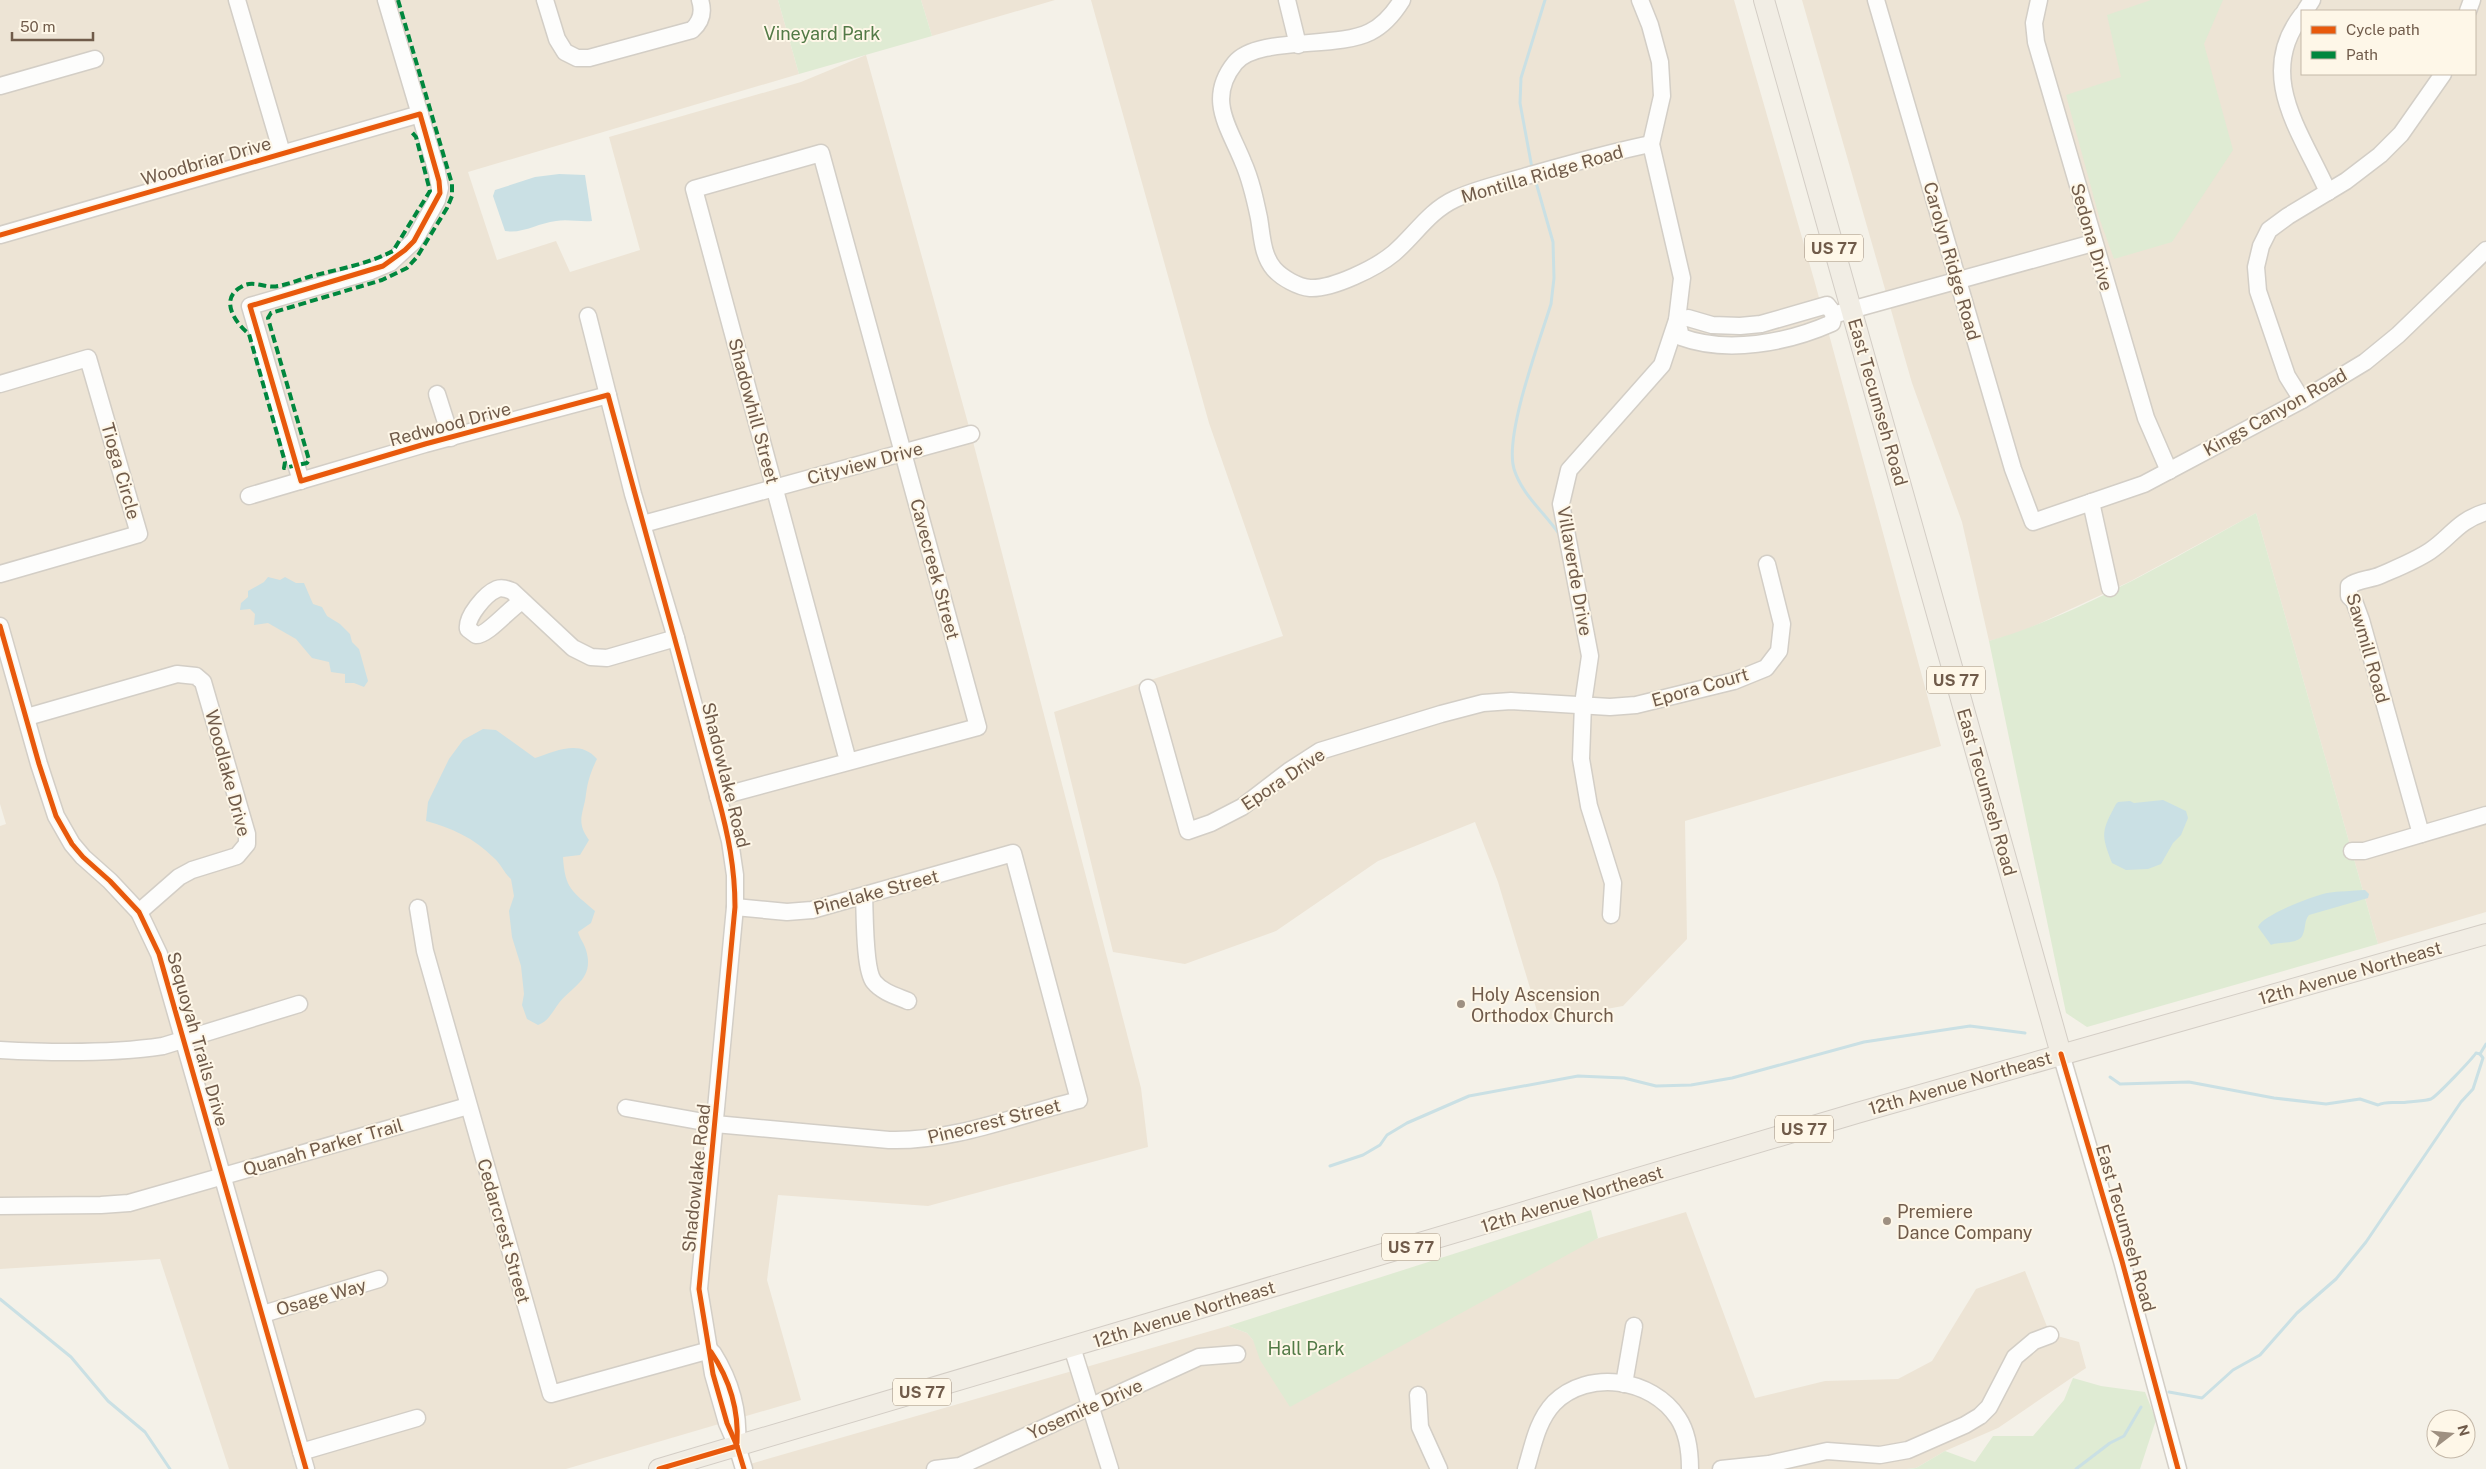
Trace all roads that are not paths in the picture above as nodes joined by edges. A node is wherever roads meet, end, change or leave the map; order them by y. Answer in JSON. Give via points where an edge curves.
{"nodes":[{"id":1,"x":237,"y":0,"type":"edge"},
{"id":2,"x":386,"y":0,"type":"edge"},
{"id":3,"x":546,"y":0,"type":"edge"},
{"id":4,"x":700,"y":0,"type":"edge"},
{"id":5,"x":1287,"y":0,"type":"edge"},
{"id":6,"x":1402,"y":0,"type":"edge"},
{"id":7,"x":1640,"y":0,"type":"edge"},
{"id":8,"x":1764,"y":0,"type":"edge"},
{"id":9,"x":1876,"y":0,"type":"edge"},
{"id":10,"x":2040,"y":0,"type":"edge"},
{"id":11,"x":2301,"y":16,"type":"edge"},
{"id":12,"x":1298,"y":45,"type":"junction"},
{"id":13,"x":95,"y":59,"type":"dead end"},
{"id":14,"x":2442,"y":75,"type":"edge"},
{"id":15,"x":0,"y":86,"type":"edge"},
{"id":16,"x":420,"y":114,"type":"junction"},
{"id":17,"x":1650,"y":144,"type":"junction"},
{"id":18,"x":282,"y":153,"type":"junction"},
{"id":19,"x":821,"y":153,"type":"joint"},
{"id":20,"x":2328,"y":192,"type":"junction"},
{"id":21,"x":0,"y":235,"type":"edge"},
{"id":22,"x":2093,"y":244,"type":"junction"},
{"id":23,"x":2486,"y":250,"type":"edge"},
{"id":24,"x":1958,"y":281,"type":"junction"},
{"id":25,"x":1843,"y":312,"type":"junction"},
{"id":26,"x":588,"y":316,"type":"dead end"},
{"id":27,"x":1677,"y":320,"type":"junction"},
{"id":28,"x":0,"y":384,"type":"edge"},
{"id":29,"x":437,"y":394,"type":"dead end"},
{"id":30,"x":608,"y":395,"type":"junction"},
{"id":31,"x":2302,"y":400,"type":"junction"},
{"id":32,"x":972,"y":434,"type":"dead end"},
{"id":33,"x":450,"y":438,"type":"junction"},
{"id":34,"x":903,"y":453,"type":"junction"},
{"id":35,"x":2169,"y":471,"type":"junction"},
{"id":36,"x":301,"y":481,"type":"junction"},
{"id":37,"x":775,"y":487,"type":"junction"},
{"id":38,"x":249,"y":496,"type":"dead end"},
{"id":39,"x":2091,"y":502,"type":"junction"},
{"id":40,"x":2486,"y":512,"type":"edge"},
{"id":41,"x":2033,"y":522,"type":"joint"},
{"id":42,"x":644,"y":524,"type":"junction"},
{"id":43,"x":1768,"y":564,"type":"dead end"},
{"id":44,"x":0,"y":574,"type":"edge"},
{"id":45,"x":2110,"y":588,"type":"dead end"},
{"id":46,"x":522,"y":601,"type":"dead end"},
{"id":47,"x":0,"y":626,"type":"edge"},
{"id":48,"x":676,"y":638,"type":"junction"},
{"id":49,"x":3,"y":650,"type":"edge"},
{"id":50,"x":1148,"y":688,"type":"dead end"},
{"id":51,"x":1583,"y":704,"type":"junction"},
{"id":52,"x":27,"y":717,"type":"junction"},
{"id":53,"x":848,"y":761,"type":"junction"},
{"id":54,"x":718,"y":797,"type":"junction"},
{"id":55,"x":2486,"y":815,"type":"edge"},
{"id":56,"x":2421,"y":834,"type":"junction"},
{"id":57,"x":2352,"y":851,"type":"dead end"},
{"id":58,"x":1013,"y":853,"type":"joint"},
{"id":59,"x":864,"y":896,"type":"junction"},
{"id":60,"x":736,"y":906,"type":"junction"},
{"id":61,"x":418,"y":908,"type":"dead end"},
{"id":62,"x":139,"y":912,"type":"junction"},
{"id":63,"x":1610,"y":915,"type":"dead end"},
{"id":64,"x":2486,"y":934,"type":"edge"},
{"id":65,"x":908,"y":1001,"type":"dead end"},
{"id":66,"x":299,"y":1004,"type":"dead end"},
{"id":67,"x":184,"y":1039,"type":"junction"},
{"id":68,"x":0,"y":1050,"type":"edge"},
{"id":69,"x":2061,"y":1054,"type":"junction"},
{"id":70,"x":468,"y":1106,"type":"junction"},
{"id":71,"x":626,"y":1108,"type":"dead end"},
{"id":72,"x":715,"y":1124,"type":"junction"},
{"id":73,"x":224,"y":1176,"type":"junction"},
{"id":74,"x":0,"y":1206,"type":"edge"},
{"id":75,"x":379,"y":1279,"type":"dead end"},
{"id":76,"x":263,"y":1314,"type":"junction"},
{"id":77,"x":1634,"y":1326,"type":"dead end"},
{"id":78,"x":2050,"y":1334,"type":"dead end"},
{"id":79,"x":1072,"y":1348,"type":"junction"},
{"id":80,"x":710,"y":1350,"type":"junction"},
{"id":81,"x":1236,"y":1354,"type":"dead end"},
{"id":82,"x":1624,"y":1384,"type":"junction"},
{"id":83,"x":1418,"y":1395,"type":"dead end"},
{"id":84,"x":1090,"y":1407,"type":"junction"},
{"id":85,"x":417,"y":1418,"type":"dead end"},
{"id":86,"x":737,"y":1446,"type":"junction"},
{"id":87,"x":301,"y":1452,"type":"junction"},
{"id":88,"x":306,"y":1469,"type":"edge"},
{"id":89,"x":659,"y":1469,"type":"edge"},
{"id":90,"x":744,"y":1469,"type":"edge"},
{"id":91,"x":935,"y":1469,"type":"edge"},
{"id":92,"x":1110,"y":1469,"type":"edge"},
{"id":93,"x":1439,"y":1469,"type":"edge"},
{"id":94,"x":1526,"y":1469,"type":"edge"},
{"id":95,"x":1690,"y":1469,"type":"edge"},
{"id":96,"x":1721,"y":1469,"type":"edge"},
{"id":97,"x":2178,"y":1469,"type":"edge"}],
"edges":[{"from":1,"to":18,"type":"street"},
{"from":2,"to":16,"type":"street"},
{"from":3,"to":4,"type":"street","via":[[561,46],[577,58],[589,58],[685,32],[698,24],[702,12]]},
{"from":5,"to":12,"type":"street"},
{"from":6,"to":12,"type":"street","name":"Montilla Ridge Road","via":[[1386,21],[1371,32],[1352,39]]},
{"from":7,"to":17,"type":"street","name":"Villaverde Drive","via":[[1660,62],[1662,96]]},
{"from":8,"to":25,"type":"main road","name":"East Tecumseh Road","number":"US 77"},
{"from":9,"to":24,"type":"street","name":"Carolyn Ridge Road"},
{"from":10,"to":22,"type":"street","name":"Sedona Drive","via":[[2034,23],[2036,42]]},
{"from":11,"to":20,"type":"street","via":[[2288,35],[2281,83],[2290,112]]},
{"from":12,"to":17,"type":"street","name":"Montilla Ridge Road","via":[[1253,51],[1236,61],[1220,94],[1222,114],[1252,190],[1262,245],[1274,269],[1290,282],[1310,288],[1339,282],[1392,255],[1429,215],[1454,199],[1614,151]]},
{"from":13,"to":15,"type":"street"},
{"from":14,"to":20,"type":"street","via":[[2401,134],[2380,155]]},
{"from":16,"to":18,"type":"street","name":"Woodbriar Drive"},
{"from":16,"to":36,"type":"street","via":[[440,193],[414,240],[383,266],[250,306]]},
{"from":17,"to":27,"type":"street","name":"Villaverde Drive","via":[[1682,278]]},
{"from":18,"to":21,"type":"street","name":"Woodbriar Drive"},
{"from":19,"to":34,"type":"street","name":"Cavecreek Street"},
{"from":19,"to":37,"type":"street","name":"Shadowhill Street","via":[[694,189]]},
{"from":20,"to":31,"type":"street","via":[[2269,230],[2256,267],[2258,291],[2287,376]]},
{"from":22,"to":24,"type":"street"},
{"from":22,"to":35,"type":"street","name":"Sedona Drive","via":[[2146,418]]},
{"from":23,"to":31,"type":"street","name":"Kings Canyon Road","via":[[2395,338],[2365,362]]},
{"from":24,"to":25,"type":"street"},
{"from":24,"to":41,"type":"street","name":"Carolyn Ridge Road","via":[[2013,469]]},
{"from":25,"to":27,"type":"street","via":[[1827,305],[1761,324],[1740,326],[1712,325],[1688,318]]},
{"from":25,"to":69,"type":"main road","name":"East Tecumseh Road","number":"US 77"},
{"from":26,"to":30,"type":"street","name":"Shadowlake Road"},
{"from":27,"to":51,"type":"street","name":"Villaverde Drive","via":[[1662,365],[1569,470],[1561,504],[1590,656]]},
{"from":28,"to":44,"type":"street","name":"Tioga Circle","via":[[88,358],[139,534]]},
{"from":29,"to":33,"type":"street"},
{"from":30,"to":33,"type":"street","name":"Redwood Drive"},
{"from":30,"to":42,"type":"street","name":"Shadowlake Road"},
{"from":31,"to":35,"type":"street","name":"Kings Canyon Road"},
{"from":32,"to":34,"type":"street","name":"Cityview Drive"},
{"from":33,"to":36,"type":"street","name":"Redwood Drive"},
{"from":34,"to":37,"type":"street","name":"Cityview Drive"},
{"from":34,"to":53,"type":"street","name":"Cavecreek Street","via":[[978,727]]},
{"from":35,"to":39,"type":"street","name":"Kings Canyon Road","via":[[2130,490]]},
{"from":36,"to":38,"type":"street","name":"Redwood Drive"},
{"from":37,"to":42,"type":"street","name":"Cityview Drive"},
{"from":37,"to":53,"type":"street","name":"Shadowhill Street"},
{"from":39,"to":41,"type":"street","name":"Kings Canyon Road"},
{"from":39,"to":45,"type":"street"},
{"from":40,"to":56,"type":"street","name":"Sawmill Road","via":[[2466,520],[2430,551],[2349,586],[2349,596],[2361,620]]},
{"from":42,"to":48,"type":"street","name":"Shadowlake Road"},
{"from":43,"to":51,"type":"street","name":"Epora Court","via":[[1782,624],[1779,651],[1766,668],[1734,681],[1636,705]]},
{"from":46,"to":48,"type":"street","via":[[573,648],[591,657],[607,658]]},
{"from":47,"to":49,"type":"street","name":"Sequoyah Trails Drive"},
{"from":48,"to":54,"type":"street","name":"Shadowlake Road"},
{"from":49,"to":52,"type":"street","name":"Sequoyah Trails Drive"},
{"from":50,"to":51,"type":"street","name":"Epora Drive","via":[[1188,831],[1242,807],[1320,751],[1343,743],[1483,703]]},
{"from":51,"to":63,"type":"street","name":"Villaverde Drive","via":[[1581,758],[1589,806],[1612,883]]},
{"from":52,"to":62,"type":"street","name":"Sequoyah Trails Drive","via":[[47,793],[63,830],[83,857],[110,880]]},
{"from":52,"to":62,"type":"street","name":"Woodlake Drive","via":[[177,674],[196,676],[203,682],[247,834],[246,844],[237,856],[200,866],[179,877]]},
{"from":53,"to":54,"type":"street","name":"Cavecreek Street"},
{"from":54,"to":60,"type":"street","name":"Shadowlake Road","via":[[733,858]]},
{"from":55,"to":56,"type":"street"},
{"from":56,"to":57,"type":"street","via":[[2364,851]]},
{"from":58,"to":59,"type":"street","name":"Pinelake Street"},
{"from":58,"to":72,"type":"street","name":"Pinecrest Street","via":[[1079,1100],[944,1136],[917,1140]]},
{"from":59,"to":60,"type":"street","name":"Pinelake Street","via":[[798,912]]},
{"from":59,"to":65,"type":"street","via":[[872,980],[889,993]]},
{"from":60,"to":72,"type":"street","name":"Shadowlake Road"},
{"from":61,"to":70,"type":"street","name":"Cedarcrest Street","via":[[425,951]]},
{"from":62,"to":67,"type":"street","name":"Sequoyah Trails Drive","via":[[164,967]]},
{"from":64,"to":69,"type":"main road","name":"12th Avenue Northeast"},
{"from":66,"to":67,"type":"street"},
{"from":67,"to":68,"type":"street","via":[[163,1046],[128,1050]]},
{"from":67,"to":73,"type":"street","name":"Sequoyah Trails Drive"},
{"from":69,"to":79,"type":"main road","name":"12th Avenue Northeast","number":"US 77"},
{"from":69,"to":97,"type":"street","name":"East Tecumseh Road","via":[[2122,1261]]},
{"from":70,"to":73,"type":"street","name":"Quanah Parker Trail"},
{"from":70,"to":80,"type":"street","name":"Cedarcrest Street","via":[[551,1394]]},
{"from":71,"to":72,"type":"street"},
{"from":72,"to":80,"type":"street","name":"Shadowlake Road","via":[[699,1289]]},
{"from":73,"to":74,"type":"street","name":"Quanah Parker Trail","via":[[120,1204]]},
{"from":73,"to":76,"type":"street","name":"Sequoyah Trails Drive"},
{"from":75,"to":76,"type":"street","name":"Osage Way"},
{"from":76,"to":87,"type":"street","name":"Sequoyah Trails Drive"},
{"from":77,"to":82,"type":"street"},
{"from":78,"to":96,"type":"street","via":[[2034,1341],[2015,1357],[1980,1416],[1908,1450],[1880,1455],[1827,1450],[1769,1464]]},
{"from":79,"to":84,"type":"street"},
{"from":79,"to":86,"type":"main road","name":"12th Avenue Northeast","number":"US 77"},
{"from":80,"to":86,"type":"street","name":"Shadowlake Road","via":[[724,1371],[739,1420]]},
{"from":81,"to":84,"type":"street","name":"Yosemite Drive","via":[[1199,1358]]},
{"from":82,"to":94,"type":"street","via":[[1588,1385],[1561,1397],[1540,1424]]},
{"from":82,"to":95,"type":"street","via":[[1657,1397],[1678,1418],[1688,1444]]},
{"from":83,"to":93,"type":"street","via":[[1420,1427]]},
{"from":84,"to":91,"type":"street","name":"Yosemite Drive","via":[[960,1466]]},
{"from":84,"to":92,"type":"street"},
{"from":85,"to":87,"type":"street"},
{"from":86,"to":89,"type":"main road","name":"12th Avenue Northeast","number":"US 77"},
{"from":86,"to":90,"type":"street"},
{"from":87,"to":88,"type":"street","name":"Sequoyah Trails Drive"}]}
